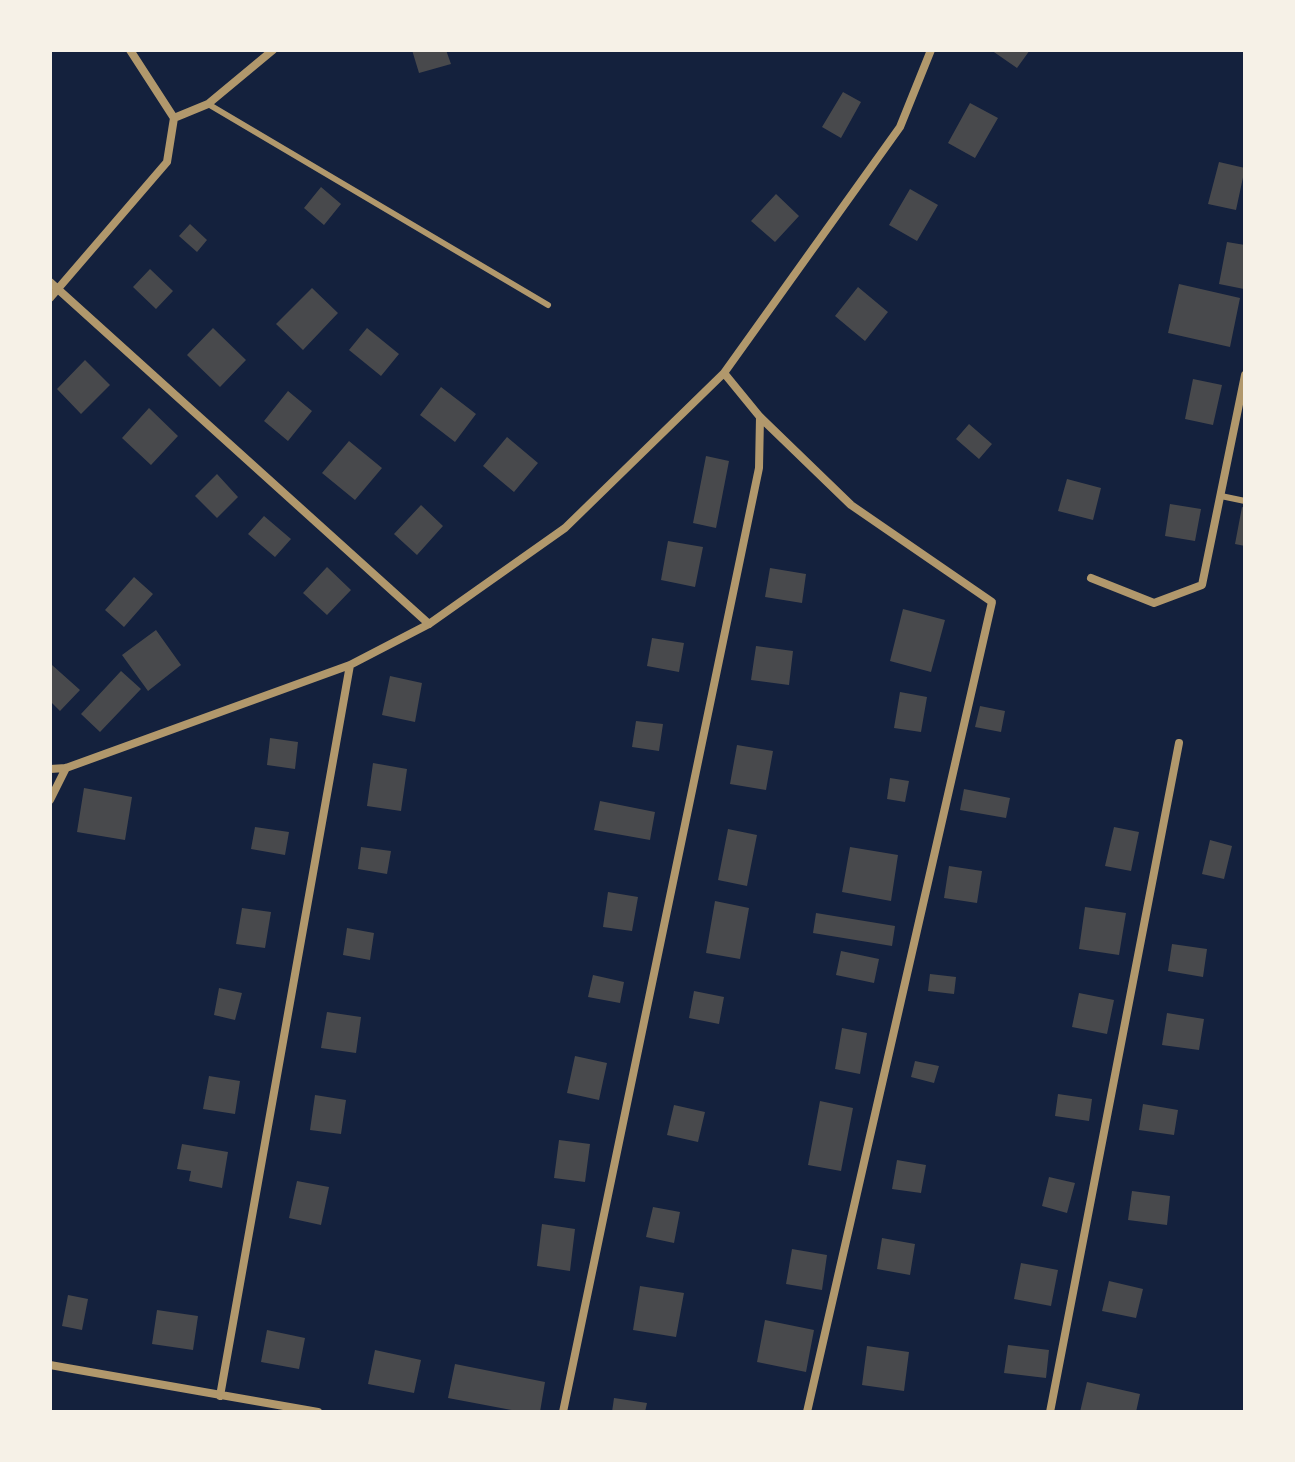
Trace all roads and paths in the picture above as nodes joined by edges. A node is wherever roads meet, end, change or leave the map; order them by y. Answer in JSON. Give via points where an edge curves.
{"nodes":[{"id":1,"x":130,"y":50,"type":"edge"},
{"id":2,"x":273,"y":50,"type":"edge"},
{"id":3,"x":931,"y":50,"type":"edge"},
{"id":4,"x":208,"y":104,"type":"junction"},
{"id":5,"x":174,"y":118,"type":"junction"},
{"id":6,"x":54,"y":285,"type":"edge"},
{"id":7,"x":50,"y":298,"type":"edge"},
{"id":8,"x":548,"y":305,"type":"dead end"},
{"id":9,"x":724,"y":373,"type":"junction"},
{"id":10,"x":1245,"y":375,"type":"edge"},
{"id":11,"x":760,"y":417,"type":"junction"},
{"id":12,"x":1221,"y":496,"type":"junction"},
{"id":13,"x":1245,"y":501,"type":"edge"},
{"id":14,"x":1091,"y":578,"type":"dead end"},
{"id":15,"x":429,"y":624,"type":"junction"},
{"id":16,"x":350,"y":665,"type":"junction"},
{"id":17,"x":1179,"y":743,"type":"dead end"},
{"id":18,"x":66,"y":768,"type":"junction"},
{"id":19,"x":50,"y":769,"type":"edge"},
{"id":20,"x":50,"y":800,"type":"edge"},
{"id":21,"x":50,"y":1365,"type":"edge"},
{"id":22,"x":220,"y":1396,"type":"junction"},
{"id":23,"x":318,"y":1412,"type":"edge"},
{"id":24,"x":563,"y":1412,"type":"edge"},
{"id":25,"x":807,"y":1412,"type":"edge"},
{"id":26,"x":1050,"y":1412,"type":"edge"}],
"edges":[{"from":1,"to":5,"type":"street"},
{"from":2,"to":4,"type":"street"},
{"from":3,"to":9,"type":"street","via":[[900,127]]},
{"from":4,"to":5,"type":"street"},
{"from":4,"to":8,"type":"lane"},
{"from":5,"to":6,"type":"street","via":[[167,162]]},
{"from":6,"to":7,"type":"street"},
{"from":6,"to":15,"type":"street"},
{"from":9,"to":11,"type":"street"},
{"from":9,"to":15,"type":"street","via":[[565,528]]},
{"from":10,"to":12,"type":"street"},
{"from":11,"to":24,"type":"street","via":[[759,468]]},
{"from":11,"to":25,"type":"street","via":[[851,505],[992,602]]},
{"from":12,"to":13,"type":"lane"},
{"from":12,"to":14,"type":"street","via":[[1202,585],[1154,603]]},
{"from":15,"to":16,"type":"street"},
{"from":16,"to":18,"type":"street"},
{"from":16,"to":22,"type":"street"},
{"from":17,"to":26,"type":"street"},
{"from":18,"to":19,"type":"street"},
{"from":18,"to":20,"type":"street"},
{"from":21,"to":22,"type":"street"},
{"from":22,"to":23,"type":"street"}]}
